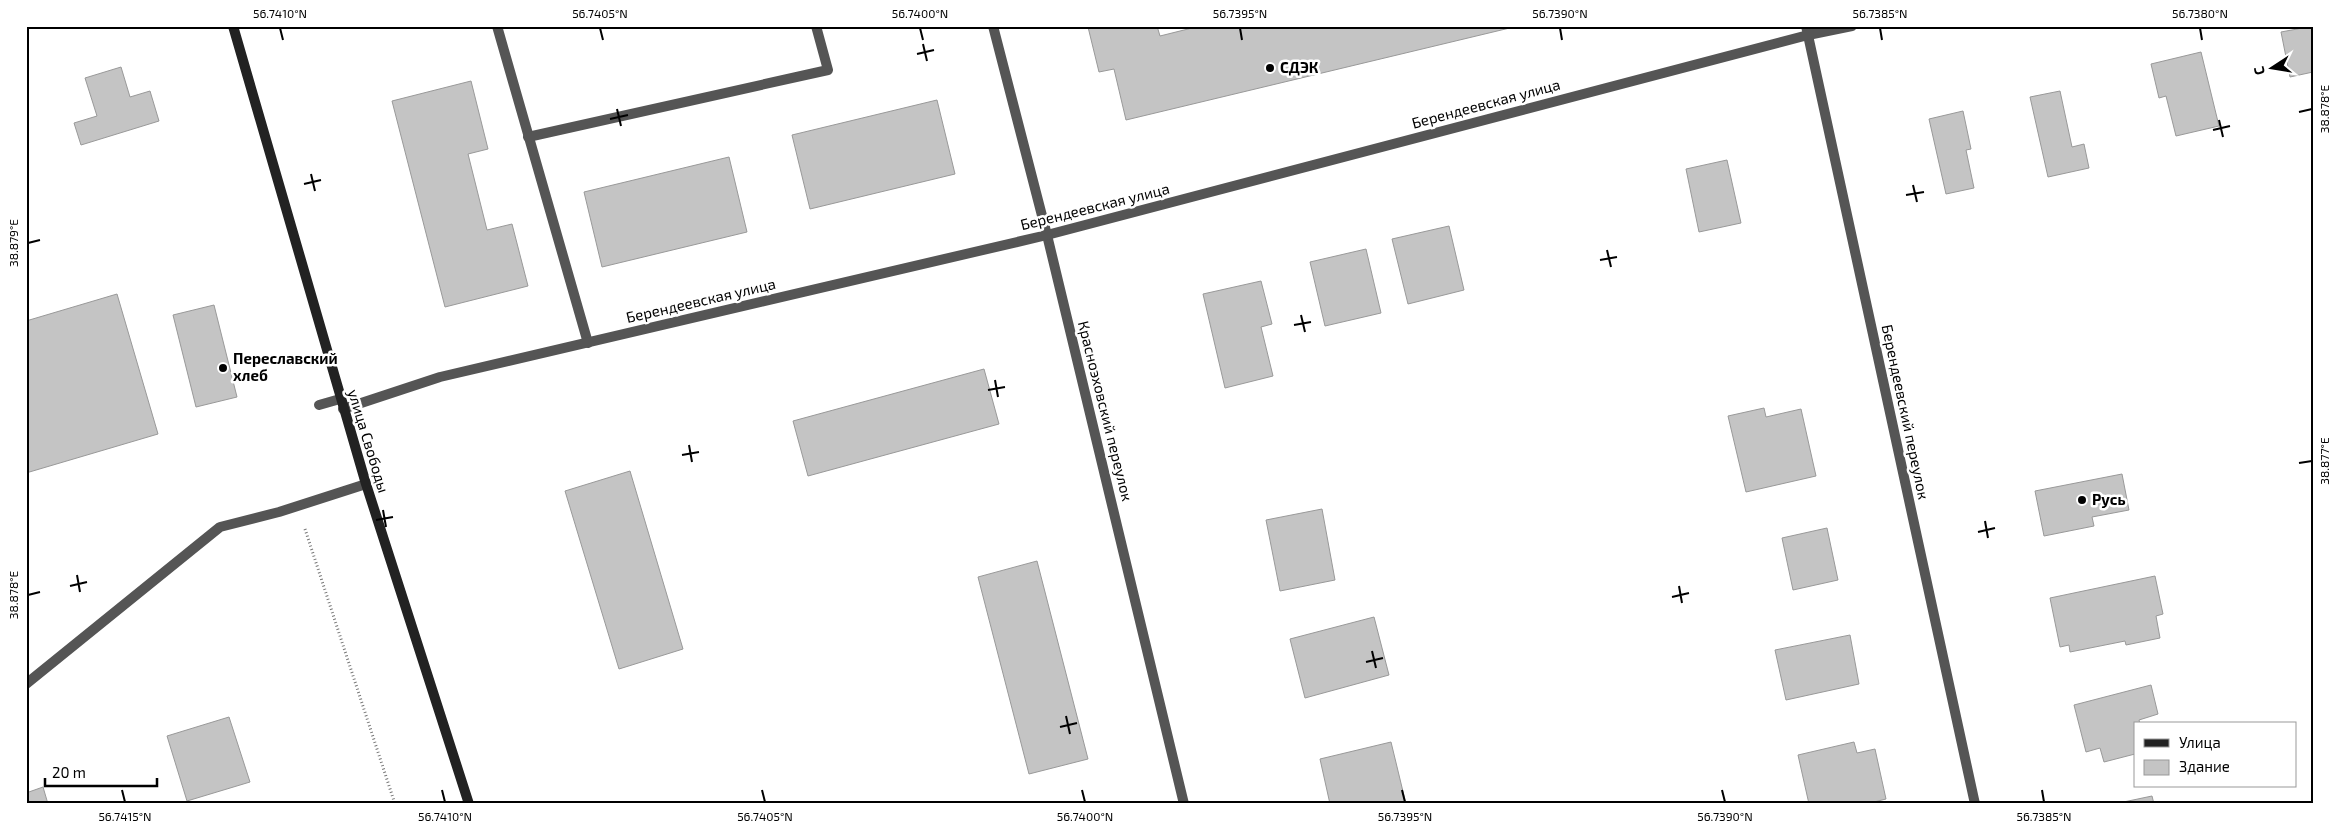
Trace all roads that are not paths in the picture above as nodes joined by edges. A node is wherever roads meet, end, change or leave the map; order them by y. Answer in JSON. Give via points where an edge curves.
{"nodes":[{"id":1,"x":233,"y":26,"type":"edge"},
{"id":2,"x":497,"y":26,"type":"edge"},
{"id":3,"x":816,"y":26,"type":"edge"},
{"id":4,"x":993,"y":26,"type":"edge"},
{"id":5,"x":1852,"y":26,"type":"edge"},
{"id":6,"x":1807,"y":31,"type":"edge"},
{"id":7,"x":528,"y":137,"type":"junction"},
{"id":8,"x":1047,"y":235,"type":"junction"},
{"id":9,"x":588,"y":343,"type":"junction"},
{"id":10,"x":319,"y":404,"type":"dead end"},
{"id":11,"x":342,"y":404,"type":"junction"},
{"id":12,"x":366,"y":484,"type":"junction"},
{"id":13,"x":26,"y":684,"type":"edge"},
{"id":14,"x":469,"y":804,"type":"edge"},
{"id":15,"x":1184,"y":804,"type":"edge"},
{"id":16,"x":1975,"y":804,"type":"edge"}],
"edges":[{"from":1,"to":11,"type":"main road","name":"улица Свободы"},
{"from":2,"to":7,"type":"street"},
{"from":3,"to":7,"type":"street","via":[[828,70]]},
{"from":4,"to":8,"type":"street","name":"Красноэховский переулок"},
{"from":5,"to":6,"type":"street","name":"Берендеевская улица"},
{"from":6,"to":8,"type":"street","name":"Берендеевская улица"},
{"from":6,"to":16,"type":"street","name":"Берендеевский переулок"},
{"from":7,"to":9,"type":"street"},
{"from":8,"to":9,"type":"street","name":"Берендеевская улица"},
{"from":8,"to":15,"type":"street","name":"Красноэховский переулок"},
{"from":9,"to":11,"type":"street","name":"Берендеевская улица","via":[[440,377]]},
{"from":10,"to":11,"type":"street","name":"Берендеевская улица"},
{"from":11,"to":12,"type":"main road","name":"улица Свободы"},
{"from":12,"to":13,"type":"street","via":[[220,527]]},
{"from":12,"to":14,"type":"main road","name":"улица Свободы"}]}
